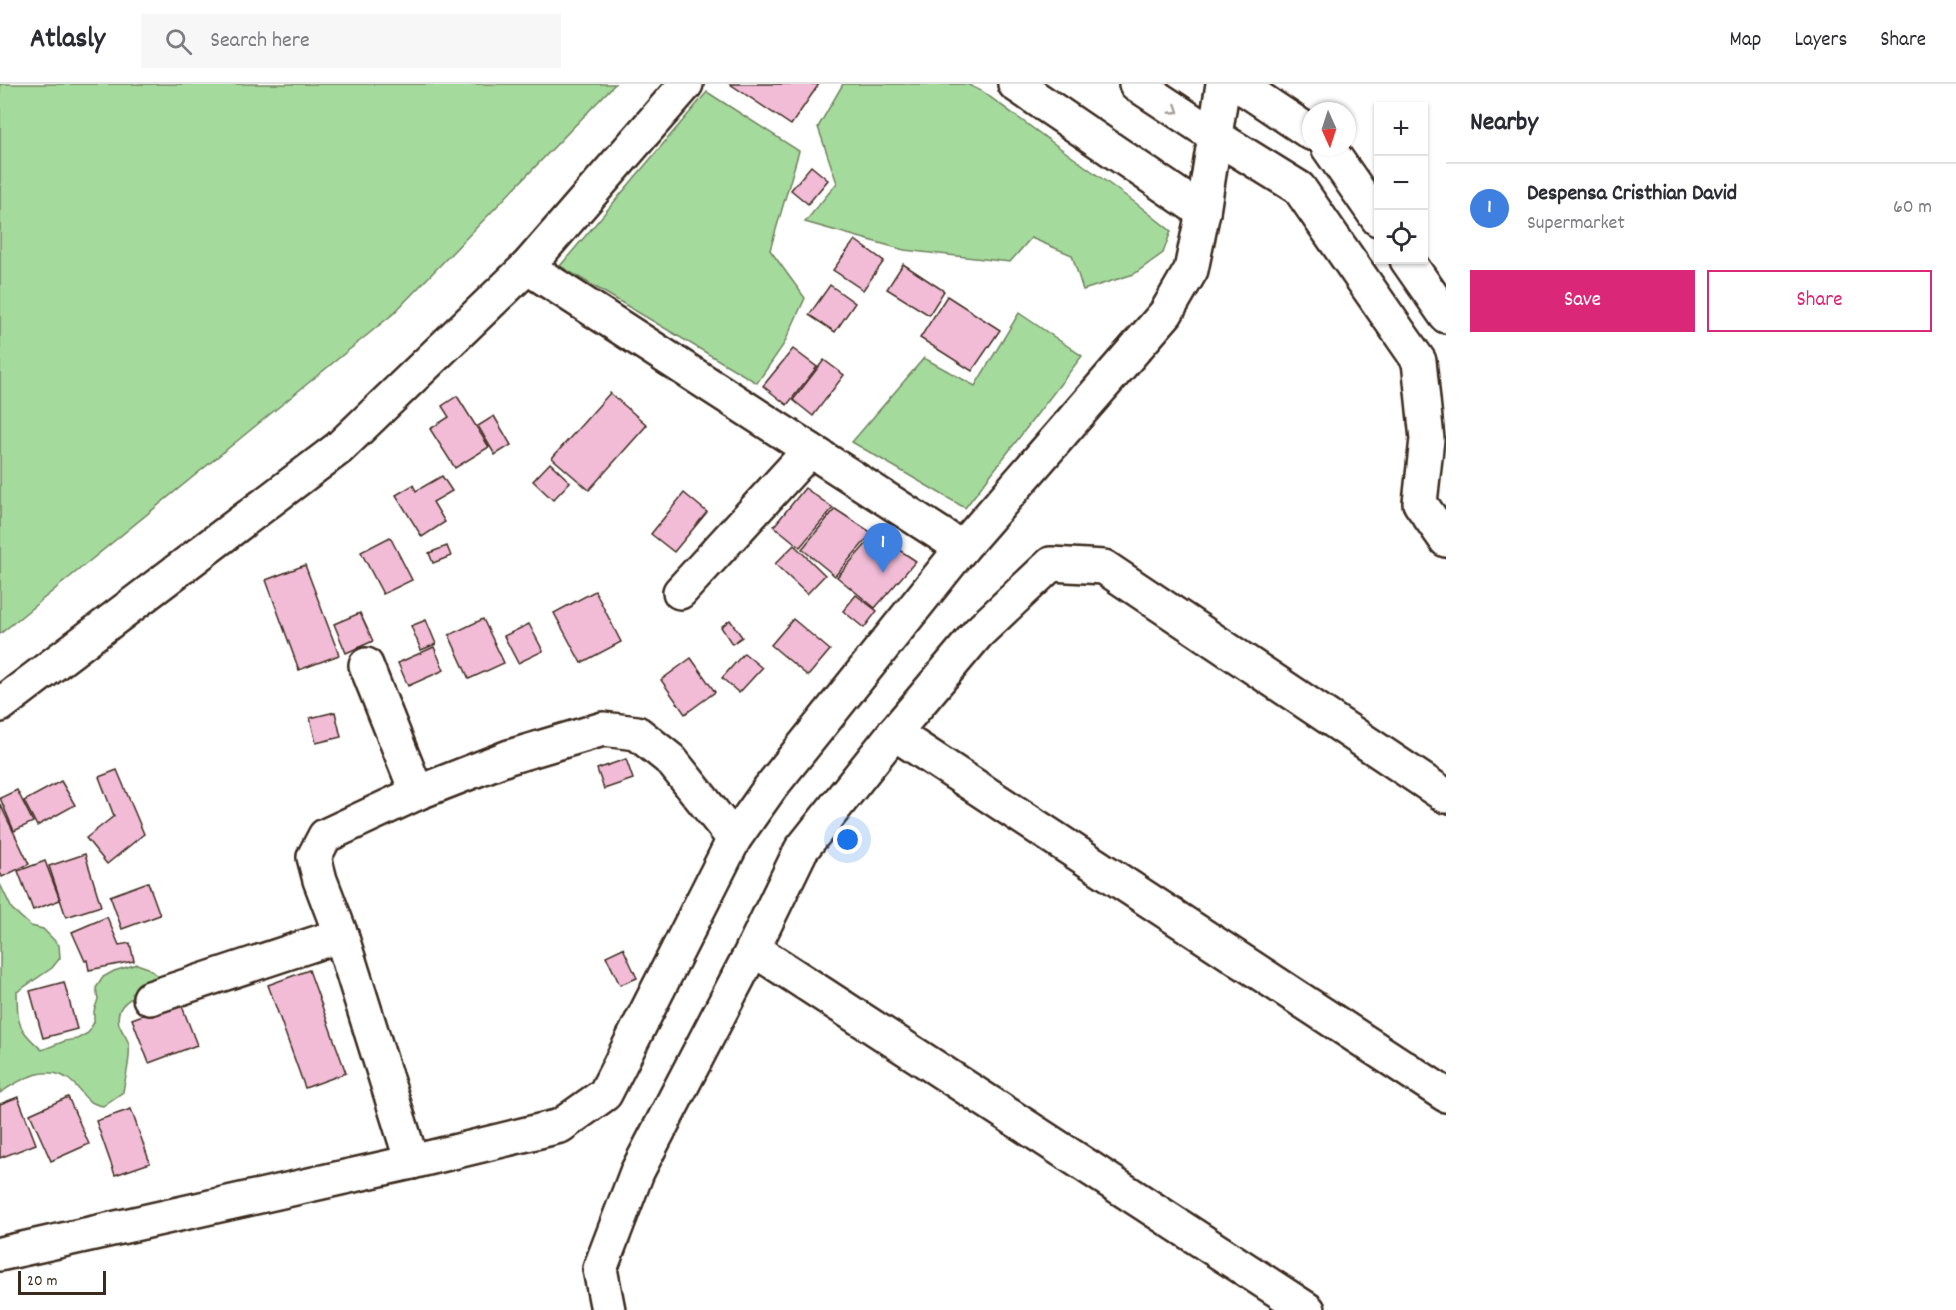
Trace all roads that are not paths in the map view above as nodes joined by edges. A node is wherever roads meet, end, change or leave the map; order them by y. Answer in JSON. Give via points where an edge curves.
{"nodes":[{"id":1,"x":686,"y":84,"type":"edge"},
{"id":2,"x":1015,"y":84,"type":"edge"},
{"id":3,"x":1136,"y":84,"type":"edge"},
{"id":4,"x":1224,"y":84,"type":"edge"},
{"id":5,"x":1234,"y":84,"type":"edge"},
{"id":6,"x":1302,"y":127,"type":"edge"},
{"id":7,"x":1215,"y":136,"type":"junction"},
{"id":8,"x":1334,"y":156,"type":"edge"},
{"id":9,"x":1203,"y":212,"type":"junction"},
{"id":10,"x":1374,"y":213,"type":"edge"},
{"id":11,"x":1410,"y":264,"type":"edge"},
{"id":12,"x":527,"y":267,"type":"junction"},
{"id":13,"x":1446,"y":316,"type":"edge"},
{"id":14,"x":810,"y":450,"type":"junction"},
{"id":15,"x":1446,"y":540,"type":"edge"},
{"id":16,"x":962,"y":548,"type":"junction"},
{"id":17,"x":680,"y":592,"type":"dead end"},
{"id":18,"x":366,"y":665,"type":"dead end"},
{"id":19,"x":0,"y":705,"type":"edge"},
{"id":20,"x":894,"y":733,"type":"junction"},
{"id":21,"x":417,"y":793,"type":"junction"},
{"id":22,"x":1446,"y":796,"type":"edge"},
{"id":23,"x":734,"y":839,"type":"junction"},
{"id":24,"x":341,"y":935,"type":"junction"},
{"id":25,"x":753,"y":949,"type":"junction"},
{"id":26,"x":150,"y":998,"type":"dead end"},
{"id":27,"x":1446,"y":1095,"type":"edge"},
{"id":28,"x":412,"y":1162,"type":"junction"},
{"id":29,"x":0,"y":1254,"type":"edge"},
{"id":30,"x":608,"y":1310,"type":"edge"},
{"id":31,"x":1308,"y":1310,"type":"edge"}],
"edges":[{"from":1,"to":12,"type":"street"},
{"from":2,"to":9,"type":"street"},
{"from":3,"to":7,"type":"street","one_way":true},
{"from":4,"to":7,"type":"street"},
{"from":5,"to":6,"type":"street"},
{"from":7,"to":9,"type":"street"},
{"from":7,"to":15,"type":"street","via":[[1299,188],[1419,361],[1427,439],[1420,503]]},
{"from":8,"to":10,"type":"street"},
{"from":9,"to":16,"type":"street","via":[[1191,270],[1166,313]]},
{"from":11,"to":13,"type":"street"},
{"from":12,"to":14,"type":"street"},
{"from":12,"to":19,"type":"street","via":[[339,448]]},
{"from":14,"to":16,"type":"street"},
{"from":14,"to":17,"type":"street"},
{"from":16,"to":23,"type":"street","via":[[770,788]]},
{"from":18,"to":21,"type":"street"},
{"from":20,"to":22,"type":"street","via":[[978,633],[1051,564],[1104,567]]},
{"from":20,"to":25,"type":"street","via":[[801,850]]},
{"from":20,"to":27,"type":"street"},
{"from":21,"to":23,"type":"street","via":[[509,757],[603,729],[637,734],[671,760]]},
{"from":21,"to":24,"type":"street","via":[[325,836],[314,857]]},
{"from":23,"to":28,"type":"street","via":[[605,1094],[560,1126]]},
{"from":24,"to":26,"type":"street"},
{"from":24,"to":28,"type":"street"},
{"from":25,"to":30,"type":"street","via":[[637,1172],[600,1269]]},
{"from":25,"to":31,"type":"street"},
{"from":28,"to":29,"type":"street"}]}
